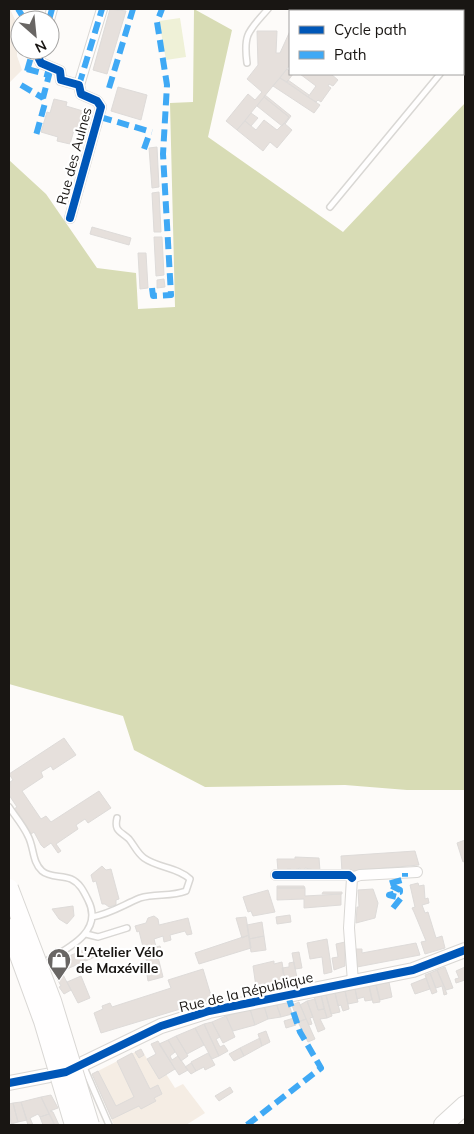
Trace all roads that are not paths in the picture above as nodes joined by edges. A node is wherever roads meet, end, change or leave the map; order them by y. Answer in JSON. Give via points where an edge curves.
{"nodes":[{"id":1,"x":102,"y":9,"type":"edge"},
{"id":2,"x":268,"y":9,"type":"edge"},
{"id":3,"x":40,"y":60,"type":"edge"},
{"id":4,"x":247,"y":63,"type":"dead end"},
{"id":5,"x":439,"y":75,"type":"edge"},
{"id":6,"x":79,"y":86,"type":"junction"},
{"id":7,"x":330,"y":207,"type":"dead end"},
{"id":8,"x":70,"y":218,"type":"dead end"},
{"id":9,"x":9,"y":807,"type":"edge"},
{"id":10,"x":117,"y":818,"type":"dead end"},
{"id":11,"x":417,"y":872,"type":"dead end"},
{"id":12,"x":276,"y":875,"type":"dead end"},
{"id":13,"x":352,"y":878,"type":"junction"},
{"id":14,"x":9,"y":888,"type":"edge"},
{"id":15,"x":92,"y":917,"type":"junction"},
{"id":16,"x":9,"y":928,"type":"edge"},
{"id":17,"x":127,"y":928,"type":"dead end"},
{"id":18,"x":86,"y":934,"type":"junction"},
{"id":19,"x":465,"y":950,"type":"edge"},
{"id":20,"x":46,"y":961,"type":"dead end"},
{"id":21,"x":353,"y":982,"type":"junction"},
{"id":22,"x":82,"y":1064,"type":"junction"},
{"id":23,"x":9,"y":1083,"type":"edge"},
{"id":24,"x":465,"y":1105,"type":"edge"},
{"id":25,"x":74,"y":1125,"type":"edge"},
{"id":26,"x":90,"y":1125,"type":"edge"},
{"id":27,"x":108,"y":1125,"type":"edge"},
{"id":28,"x":442,"y":1125,"type":"edge"}],
"edges":[{"from":1,"to":6,"type":"street","name":"Rue des Aulnes"},
{"from":2,"to":4,"type":"lane","via":[[248,33],[244,44]]},
{"from":3,"to":6,"type":"street","name":"Rue des Aulnes","via":[[60,71],[61,80]]},
{"from":5,"to":7,"type":"lane"},
{"from":6,"to":8,"type":"street","name":"Rue des Aulnes","via":[[83,96],[100,104],[101,112]]},
{"from":9,"to":15,"type":"lane","via":[[29,836],[38,866],[43,872],[72,879],[81,886]]},
{"from":10,"to":15,"type":"lane","via":[[118,832],[143,857],[156,865],[182,872],[190,880],[189,886],[176,895],[141,898],[109,914]]},
{"from":11,"to":13,"type":"street"},
{"from":12,"to":13,"type":"street","via":[[349,875]]},
{"from":13,"to":21,"type":"street","via":[[349,928]]},
{"from":14,"to":26,"type":"highway","bridge":true,"via":[[52,1002]]},
{"from":15,"to":18,"type":"lane"},
{"from":16,"to":25,"type":"highway","bridge":true,"via":[[43,1021]]},
{"from":17,"to":18,"type":"lane","via":[[98,937]]},
{"from":18,"to":20,"type":"lane"},
{"from":19,"to":21,"type":"street","name":"Rue de la République","via":[[413,970]]},
{"from":21,"to":22,"type":"street","name":"Rue de la République","via":[[234,1005],[169,1023]]},
{"from":22,"to":23,"type":"street","name":"Rue de la République","via":[[66,1072]]},
{"from":22,"to":27,"type":"lane"},
{"from":24,"to":28,"type":"highway"}]}
